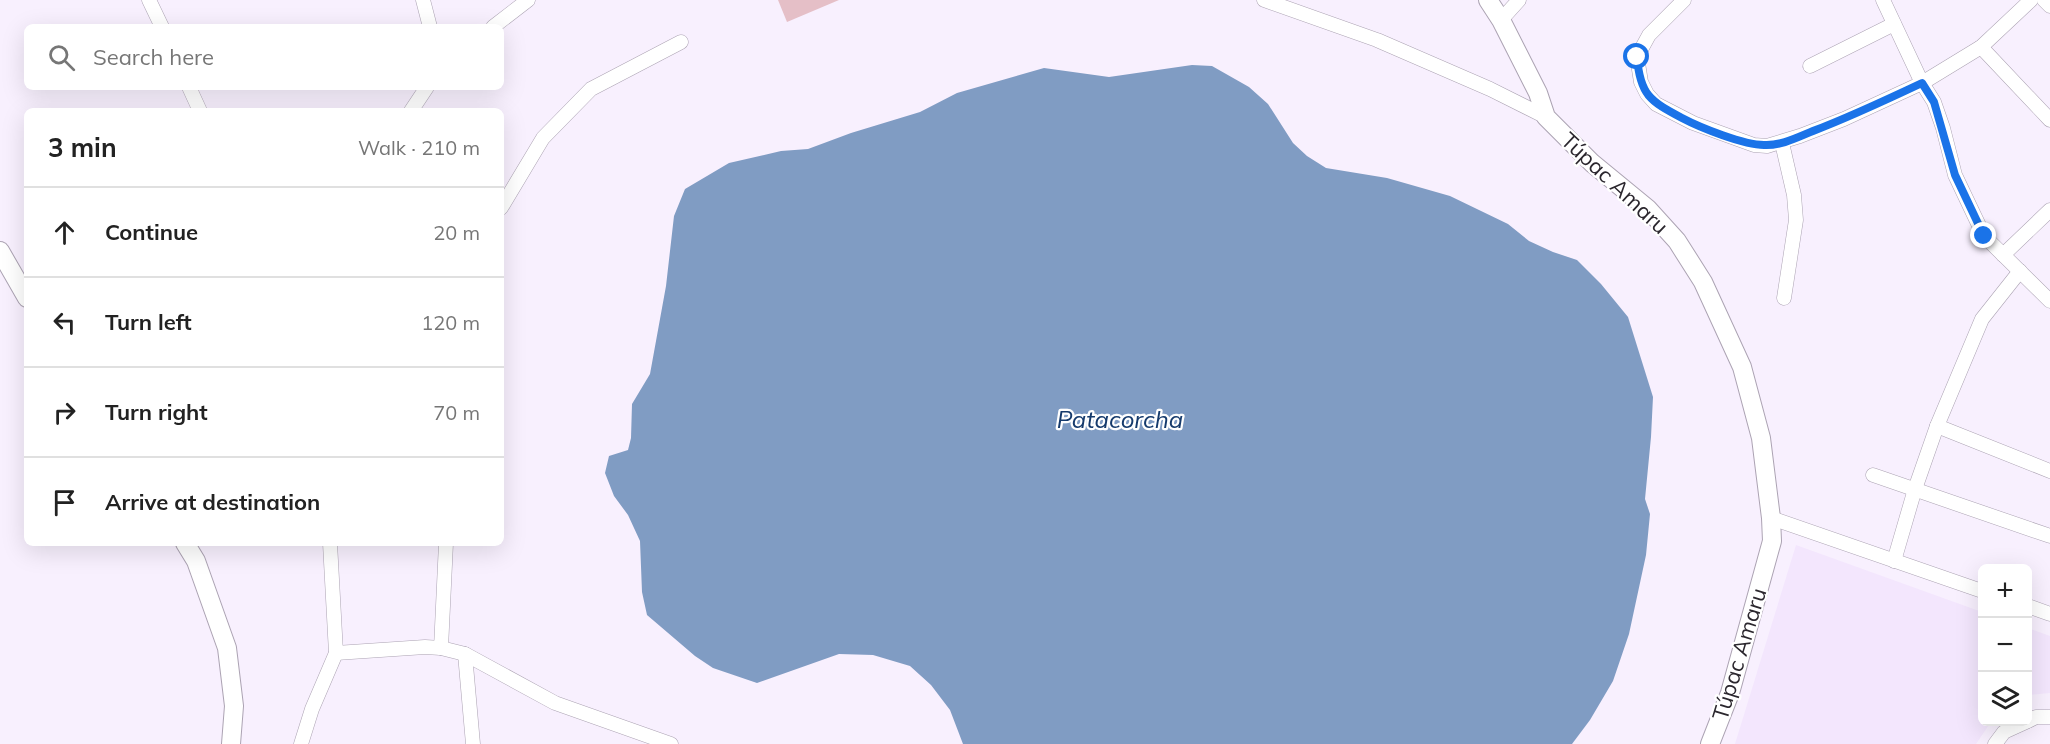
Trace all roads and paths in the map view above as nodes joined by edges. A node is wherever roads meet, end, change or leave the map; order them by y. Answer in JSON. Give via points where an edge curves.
{"nodes":[{"id":1,"x":149,"y":0,"type":"edge"},
{"id":2,"x":423,"y":0,"type":"edge"},
{"id":3,"x":528,"y":0,"type":"edge"},
{"id":4,"x":1264,"y":0,"type":"edge"},
{"id":5,"x":1488,"y":0,"type":"edge"},
{"id":6,"x":1519,"y":0,"type":"edge"},
{"id":7,"x":1684,"y":0,"type":"edge"},
{"id":8,"x":1883,"y":0,"type":"edge"},
{"id":9,"x":2031,"y":0,"type":"edge"},
{"id":10,"x":2044,"y":0,"type":"edge"},
{"id":11,"x":2050,"y":6,"type":"edge"},
{"id":12,"x":1502,"y":20,"type":"junction"},
{"id":13,"x":161,"y":24,"type":"edge"},
{"id":14,"x":429,"y":24,"type":"edge"},
{"id":15,"x":497,"y":24,"type":"edge"},
{"id":16,"x":1894,"y":24,"type":"junction"},
{"id":17,"x":681,"y":42,"type":"dead end"},
{"id":18,"x":1981,"y":47,"type":"junction"},
{"id":19,"x":1810,"y":66,"type":"dead end"},
{"id":20,"x":1922,"y":83,"type":"junction"},
{"id":21,"x":190,"y":90,"type":"edge"},
{"id":22,"x":425,"y":90,"type":"edge"},
{"id":23,"x":199,"y":108,"type":"edge"},
{"id":24,"x":413,"y":108,"type":"edge"},
{"id":25,"x":1546,"y":117,"type":"junction"},
{"id":26,"x":2050,"y":120,"type":"edge"},
{"id":27,"x":1782,"y":142,"type":"junction"},
{"id":28,"x":504,"y":203,"type":"edge"},
{"id":29,"x":2050,"y":210,"type":"edge"},
{"id":30,"x":0,"y":251,"type":"edge"},
{"id":31,"x":2003,"y":255,"type":"junction"},
{"id":32,"x":2020,"y":271,"type":"junction"},
{"id":33,"x":24,"y":293,"type":"edge"},
{"id":34,"x":1784,"y":298,"type":"dead end"},
{"id":35,"x":2050,"y":301,"type":"edge"},
{"id":36,"x":1937,"y":426,"type":"junction"},
{"id":37,"x":2050,"y":471,"type":"edge"},
{"id":38,"x":1873,"y":475,"type":"dead end"},
{"id":39,"x":1915,"y":489,"type":"junction"},
{"id":40,"x":1771,"y":518,"type":"junction"},
{"id":41,"x":2050,"y":536,"type":"edge"},
{"id":42,"x":187,"y":546,"type":"edge"},
{"id":43,"x":330,"y":546,"type":"edge"},
{"id":44,"x":446,"y":546,"type":"edge"},
{"id":45,"x":1893,"y":561,"type":"junction"},
{"id":46,"x":1978,"y":589,"type":"edge"},
{"id":47,"x":2032,"y":607,"type":"edge"},
{"id":48,"x":2050,"y":614,"type":"edge"},
{"id":49,"x":441,"y":648,"type":"junction"},
{"id":50,"x":336,"y":653,"type":"junction"},
{"id":51,"x":465,"y":654,"type":"junction"},
{"id":52,"x":2050,"y":717,"type":"edge"},
{"id":53,"x":2032,"y":719,"type":"edge"},
{"id":54,"x":2017,"y":726,"type":"edge"},
{"id":55,"x":231,"y":744,"type":"edge"},
{"id":56,"x":301,"y":744,"type":"edge"},
{"id":57,"x":473,"y":744,"type":"edge"},
{"id":58,"x":671,"y":744,"type":"edge"},
{"id":59,"x":1710,"y":744,"type":"edge"},
{"id":60,"x":1995,"y":744,"type":"edge"}],
"edges":[{"from":1,"to":13,"type":"street"},
{"from":2,"to":14,"type":"street"},
{"from":3,"to":15,"type":"street"},
{"from":4,"to":25,"type":"street","name":"Túpac Amaru","via":[[1377,40]]},
{"from":5,"to":12,"type":"street"},
{"from":6,"to":12,"type":"street"},
{"from":7,"to":27,"type":"street","via":[[1649,35],[1637,57],[1647,94],[1656,104],[1692,123],[1754,145]]},
{"from":8,"to":16,"type":"street"},
{"from":9,"to":18,"type":"street"},
{"from":10,"to":11,"type":"street"},
{"from":12,"to":25,"type":"street"},
{"from":16,"to":19,"type":"street"},
{"from":16,"to":20,"type":"street"},
{"from":17,"to":28,"type":"street","via":[[591,89],[543,138]]},
{"from":18,"to":20,"type":"street"},
{"from":18,"to":26,"type":"street"},
{"from":20,"to":27,"type":"street"},
{"from":20,"to":31,"type":"street","via":[[1934,102],[1955,175],[1984,236]]},
{"from":21,"to":23,"type":"street"},
{"from":22,"to":24,"type":"street"},
{"from":25,"to":40,"type":"street","name":"Túpac Amaru","via":[[1592,163],[1648,209],[1677,241],[1703,282],[1742,367],[1761,438]]},
{"from":27,"to":34,"type":"street","via":[[1796,220]]},
{"from":29,"to":31,"type":"street"},
{"from":30,"to":33,"type":"street"},
{"from":31,"to":32,"type":"street"},
{"from":32,"to":35,"type":"street"},
{"from":32,"to":36,"type":"street","via":[[1982,320]]},
{"from":36,"to":37,"type":"street"},
{"from":36,"to":39,"type":"street"},
{"from":38,"to":39,"type":"street"},
{"from":39,"to":41,"type":"street"},
{"from":39,"to":45,"type":"street"},
{"from":40,"to":45,"type":"street"},
{"from":40,"to":59,"type":"street","name":"Túpac Amaru","via":[[1772,541],[1730,693]]},
{"from":42,"to":55,"type":"street","via":[[196,561],[227,648],[234,706]]},
{"from":43,"to":50,"type":"street"},
{"from":44,"to":49,"type":"street"},
{"from":45,"to":46,"type":"street"},
{"from":47,"to":48,"type":"street"},
{"from":49,"to":50,"type":"street"},
{"from":49,"to":51,"type":"street"},
{"from":50,"to":56,"type":"street"},
{"from":51,"to":57,"type":"street"},
{"from":51,"to":58,"type":"street","via":[[555,703]]},
{"from":52,"to":53,"type":"street"},
{"from":54,"to":60,"type":"street","via":[[2004,732]]}]}
